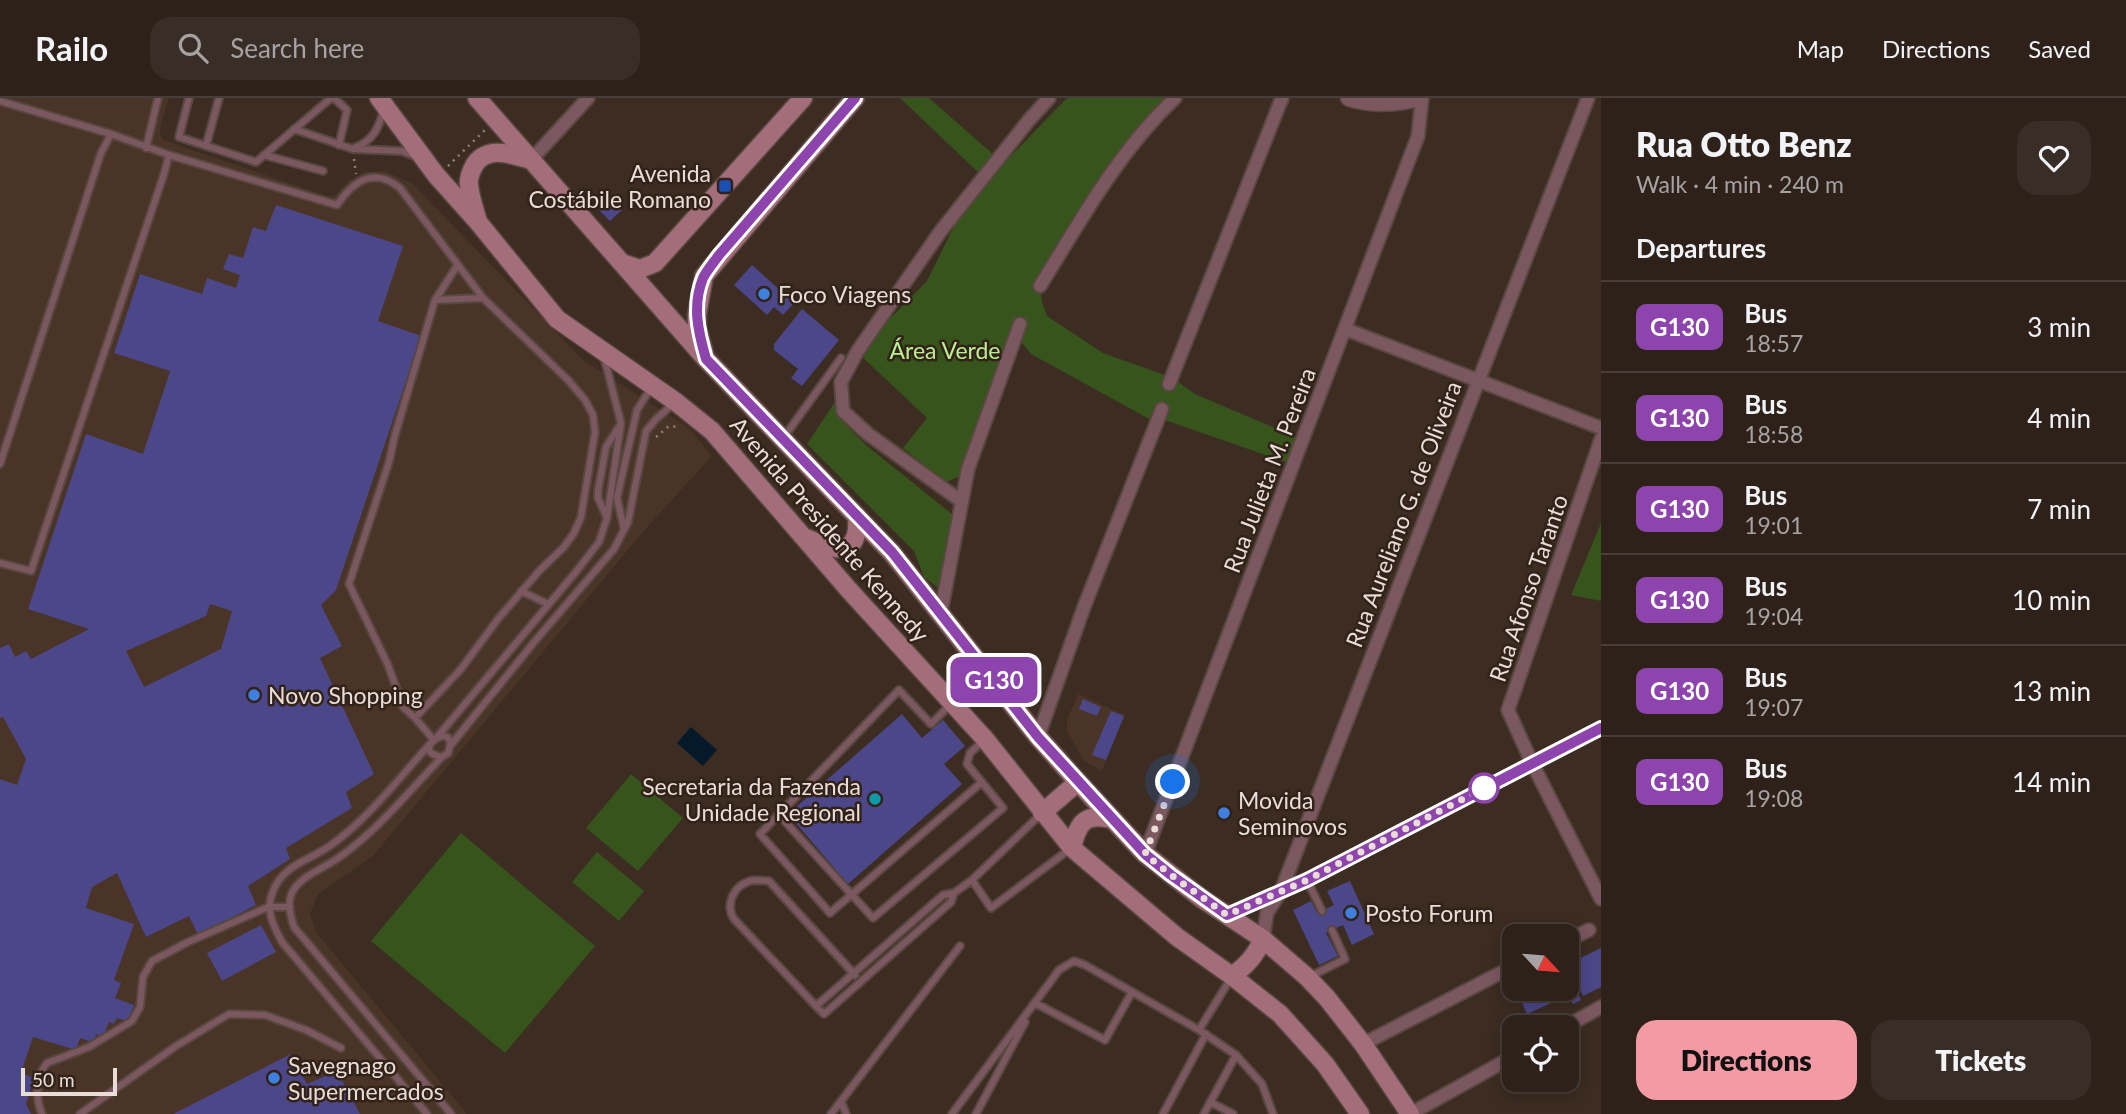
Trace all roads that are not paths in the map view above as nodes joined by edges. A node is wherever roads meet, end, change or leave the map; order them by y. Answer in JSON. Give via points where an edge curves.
{"nodes":[{"id":1,"x":158,"y":98,"type":"edge"},
{"id":2,"x":189,"y":98,"type":"edge"},
{"id":3,"x":219,"y":98,"type":"edge"},
{"id":4,"x":332,"y":98,"type":"edge"},
{"id":5,"x":477,"y":98,"type":"edge"},
{"id":6,"x":588,"y":98,"type":"edge"},
{"id":7,"x":803,"y":98,"type":"edge"},
{"id":8,"x":855,"y":98,"type":"edge"},
{"id":9,"x":1049,"y":98,"type":"edge"},
{"id":10,"x":1175,"y":98,"type":"edge"},
{"id":11,"x":1282,"y":98,"type":"edge"},
{"id":12,"x":1349,"y":98,"type":"edge"},
{"id":13,"x":1421,"y":98,"type":"edge"},
{"id":14,"x":1588,"y":98,"type":"edge"},
{"id":15,"x":0,"y":101,"type":"edge"},
{"id":16,"x":10,"y":101,"type":"edge"},
{"id":17,"x":382,"y":102,"type":"edge"},
{"id":18,"x":293,"y":129,"type":"junction"},
{"id":19,"x":111,"y":134,"type":"junction"},
{"id":20,"x":339,"y":145,"type":"junction"},
{"id":21,"x":206,"y":146,"type":"junction"},
{"id":22,"x":146,"y":148,"type":"junction"},
{"id":23,"x":353,"y":149,"type":"junction"},
{"id":24,"x":169,"y":155,"type":"junction"},
{"id":25,"x":264,"y":156,"type":"junction"},
{"id":26,"x":531,"y":160,"type":"junction"},
{"id":27,"x":424,"y":161,"type":"junction"},
{"id":28,"x":323,"y":171,"type":"dead end"},
{"id":29,"x":478,"y":222,"type":"junction"},
{"id":30,"x":622,"y":263,"type":"junction"},
{"id":31,"x":457,"y":266,"type":"junction"},
{"id":32,"x":1040,"y":286,"type":"dead end"},
{"id":33,"x":483,"y":298,"type":"junction"},
{"id":34,"x":435,"y":300,"type":"junction"},
{"id":35,"x":1020,"y":324,"type":"dead end"},
{"id":36,"x":1345,"y":330,"type":"junction"},
{"id":37,"x":603,"y":352,"type":"junction"},
{"id":38,"x":841,"y":358,"type":"dead end"},
{"id":39,"x":706,"y":359,"type":"junction"},
{"id":40,"x":1477,"y":380,"type":"junction"},
{"id":41,"x":1169,"y":384,"type":"dead end"},
{"id":42,"x":653,"y":386,"type":"junction"},
{"id":43,"x":676,"y":402,"type":"junction"},
{"id":44,"x":1162,"y":409,"type":"dead end"},
{"id":45,"x":621,"y":423,"type":"junction"},
{"id":46,"x":1601,"y":428,"type":"edge"},
{"id":47,"x":783,"y":439,"type":"junction"},
{"id":48,"x":1601,"y":439,"type":"edge"},
{"id":49,"x":0,"y":464,"type":"edge"},
{"id":50,"x":961,"y":501,"type":"junction"},
{"id":51,"x":857,"y":516,"type":"junction"},
{"id":52,"x":607,"y":518,"type":"junction"},
{"id":53,"x":624,"y":529,"type":"junction"},
{"id":54,"x":802,"y":537,"type":"junction"},
{"id":55,"x":0,"y":563,"type":"edge"},
{"id":56,"x":522,"y":591,"type":"junction"},
{"id":57,"x":548,"y":604,"type":"junction"},
{"id":58,"x":941,"y":612,"type":"junction"},
{"id":59,"x":953,"y":703,"type":"junction"},
{"id":60,"x":415,"y":718,"type":"junction"},
{"id":61,"x":1601,"y":728,"type":"edge"},
{"id":62,"x":1038,"y":737,"type":"junction"},
{"id":63,"x":985,"y":739,"type":"junction"},
{"id":64,"x":434,"y":740,"type":"junction"},
{"id":65,"x":450,"y":747,"type":"junction"},
{"id":66,"x":442,"y":757,"type":"junction"},
{"id":67,"x":1532,"y":763,"type":"junction"},
{"id":68,"x":982,"y":782,"type":"junction"},
{"id":69,"x":1078,"y":782,"type":"junction"},
{"id":70,"x":1042,"y":813,"type":"junction"},
{"id":71,"x":779,"y":815,"type":"junction"},
{"id":72,"x":1112,"y":819,"type":"junction"},
{"id":73,"x":1072,"y":848,"type":"junction"},
{"id":74,"x":1145,"y":854,"type":"junction"},
{"id":75,"x":972,"y":880,"type":"junction"},
{"id":76,"x":1307,"y":880,"type":"junction"},
{"id":77,"x":1281,"y":891,"type":"junction"},
{"id":78,"x":954,"y":893,"type":"junction"},
{"id":79,"x":852,"y":894,"type":"junction"},
{"id":80,"x":1601,"y":899,"type":"edge"},
{"id":81,"x":268,"y":907,"type":"junction"},
{"id":82,"x":290,"y":907,"type":"junction"},
{"id":83,"x":1322,"y":911,"type":"dead end"},
{"id":84,"x":1227,"y":915,"type":"junction"},
{"id":85,"x":1332,"y":930,"type":"dead end"},
{"id":86,"x":1589,"y":930,"type":"dead end"},
{"id":87,"x":1579,"y":935,"type":"edge"},
{"id":88,"x":1263,"y":939,"type":"junction"},
{"id":89,"x":960,"y":946,"type":"dead end"},
{"id":90,"x":1502,"y":972,"type":"edge"},
{"id":91,"x":854,"y":973,"type":"junction"},
{"id":92,"x":1232,"y":975,"type":"junction"},
{"id":93,"x":1307,"y":978,"type":"junction"},
{"id":94,"x":860,"y":982,"type":"junction"},
{"id":95,"x":1132,"y":992,"type":"junction"},
{"id":96,"x":1035,"y":1003,"type":"junction"},
{"id":97,"x":816,"y":1006,"type":"junction"},
{"id":98,"x":1601,"y":1007,"type":"edge"},
{"id":99,"x":1579,"y":1019,"type":"edge"},
{"id":100,"x":1202,"y":1032,"type":"junction"},
{"id":101,"x":1363,"y":1044,"type":"junction"},
{"id":102,"x":341,"y":1048,"type":"dead end"},
{"id":103,"x":1236,"y":1055,"type":"junction"},
{"id":104,"x":1502,"y":1063,"type":"edge"},
{"id":105,"x":841,"y":1101,"type":"junction"},
{"id":106,"x":1210,"y":1102,"type":"junction"},
{"id":107,"x":42,"y":1114,"type":"edge"},
{"id":108,"x":80,"y":1114,"type":"edge"},
{"id":109,"x":427,"y":1114,"type":"edge"},
{"id":110,"x":451,"y":1114,"type":"edge"},
{"id":111,"x":831,"y":1114,"type":"edge"},
{"id":112,"x":846,"y":1114,"type":"edge"},
{"id":113,"x":952,"y":1114,"type":"edge"},
{"id":114,"x":976,"y":1114,"type":"edge"},
{"id":115,"x":1163,"y":1114,"type":"edge"},
{"id":116,"x":1204,"y":1114,"type":"edge"},
{"id":117,"x":1233,"y":1114,"type":"edge"},
{"id":118,"x":1273,"y":1114,"type":"edge"},
{"id":119,"x":1360,"y":1114,"type":"edge"},
{"id":120,"x":1410,"y":1114,"type":"edge"}],
"edges":[{"from":1,"to":22,"type":"lane"},
{"from":2,"to":21,"type":"lane","via":[[179,137]]},
{"from":3,"to":21,"type":"lane"},
{"from":4,"to":18,"type":"lane"},
{"from":4,"to":20,"type":"lane","via":[[347,110]]},
{"from":5,"to":26,"type":"main road","name":"Avenida Presidente Kennedy"},
{"from":6,"to":26,"type":"street"},
{"from":7,"to":30,"type":"main road","via":[[655,263],[640,268]]},
{"from":8,"to":39,"type":"main road","via":[[704,276],[697,328]]},
{"from":9,"to":50,"type":"street","via":[[940,232],[841,382],[843,411]]},
{"from":10,"to":32,"type":"street","via":[[1149,123],[1112,172]]},
{"from":11,"to":41,"type":"street"},
{"from":12,"to":13,"type":"street","via":[[1393,104]]},
{"from":13,"to":36,"type":"street","name":"Rua Julieta M. Pereira","via":[[1419,136]]},
{"from":14,"to":40,"type":"street","name":"Rua Aureliano G. de Oliveira"},
{"from":15,"to":16,"type":"lane"},
{"from":16,"to":19,"type":"lane"},
{"from":17,"to":23,"type":"lane","via":[[378,130]]},
{"from":17,"to":27,"type":"main road","name":"Avenida Presidente Kennedy"},
{"from":18,"to":20,"type":"lane"},
{"from":18,"to":25,"type":"lane"},
{"from":19,"to":22,"type":"lane"},
{"from":19,"to":49,"type":"lane"},
{"from":20,"to":23,"type":"lane"},
{"from":21,"to":25,"type":"lane","via":[[256,162]]},
{"from":22,"to":24,"type":"lane"},
{"from":23,"to":27,"type":"lane","via":[[402,151]]},
{"from":24,"to":31,"type":"lane","via":[[337,205],[366,178],[392,181]]},
{"from":24,"to":55,"type":"lane","via":[[31,571]]},
{"from":25,"to":28,"type":"lane"},
{"from":26,"to":29,"type":"main road","via":[[494,152],[479,158],[468,183]]},
{"from":26,"to":30,"type":"main road","name":"Avenida Presidente Kennedy"},
{"from":27,"to":29,"type":"main road","name":"Avenida Presidente Kennedy"},
{"from":29,"to":37,"type":"main road","name":"Avenida Presidente Kennedy","via":[[557,319]]},
{"from":30,"to":39,"type":"main road","name":"Avenida Presidente Kennedy"},
{"from":31,"to":33,"type":"lane"},
{"from":31,"to":34,"type":"lane"},
{"from":33,"to":34,"type":"lane"},
{"from":33,"to":56,"type":"lane","via":[[568,380],[595,424],[582,517],[564,547]]},
{"from":34,"to":60,"type":"lane","via":[[390,462],[349,584],[403,707]]},
{"from":35,"to":50,"type":"street","via":[[968,468]]},
{"from":36,"to":40,"type":"street"},
{"from":36,"to":74,"type":"street","name":"Rua Julieta M. Pereira"},
{"from":37,"to":42,"type":"main road","name":"Avenida Presidente Kennedy"},
{"from":37,"to":45,"type":"lane"},
{"from":38,"to":47,"type":"lane"},
{"from":39,"to":47,"type":"main road","name":"Avenida Presidente Kennedy"},
{"from":40,"to":46,"type":"street"},
{"from":40,"to":77,"type":"street","name":"Rua Aureliano G. de Oliveira"},
{"from":42,"to":43,"type":"main road","name":"Avenida Presidente Kennedy"},
{"from":42,"to":53,"type":"lane","via":[[637,410],[617,498]]},
{"from":43,"to":53,"type":"lane","via":[[646,431]]},
{"from":43,"to":54,"type":"main road","name":"Avenida Presidente Kennedy","via":[[712,431]]},
{"from":44,"to":62,"type":"street"},
{"from":45,"to":52,"type":"lane"},
{"from":45,"to":52,"type":"lane","via":[[606,447],[598,491]]},
{"from":47,"to":51,"type":"main road","name":"Avenida Presidente Kennedy"},
{"from":48,"to":67,"type":"street","name":"Rua Afonso Taranto","via":[[1508,710]]},
{"from":50,"to":58,"type":"street"},
{"from":51,"to":54,"type":"main road","via":[[858,528],[846,549]]},
{"from":51,"to":58,"type":"main road","name":"Avenida Presidente Kennedy"},
{"from":52,"to":57,"type":"lane","via":[[599,542]]},
{"from":53,"to":65,"type":"lane","via":[[614,549]]},
{"from":54,"to":59,"type":"main road","name":"Avenida Presidente Kennedy"},
{"from":56,"to":57,"type":"lane"},
{"from":56,"to":60,"type":"lane","via":[[461,669]]},
{"from":57,"to":64,"type":"lane"},
{"from":58,"to":62,"type":"main road","name":"Avenida Presidente Kennedy"},
{"from":59,"to":63,"type":"main road","name":"Avenida Presidente Kennedy"},
{"from":59,"to":71,"type":"lane","via":[[931,724],[899,690]]},
{"from":60,"to":64,"type":"lane"},
{"from":61,"to":67,"type":"street"},
{"from":62,"to":69,"type":"main road","name":"Avenida Presidente Kennedy"},
{"from":63,"to":68,"type":"lane","via":[[970,753],[967,764]]},
{"from":63,"to":70,"type":"main road","name":"Avenida Presidente Kennedy"},
{"from":64,"to":65,"type":"lane","via":[[444,737]]},
{"from":64,"to":66,"type":"lane","via":[[431,751]]},
{"from":64,"to":81,"type":"lane","via":[[357,823],[330,846],[282,874]]},
{"from":65,"to":66,"type":"lane"},
{"from":66,"to":82,"type":"lane","via":[[362,840],[299,883],[290,896]]},
{"from":67,"to":76,"type":"street"},
{"from":67,"to":80,"type":"street","name":"Rua Afonso Taranto"},
{"from":68,"to":79,"type":"lane"},
{"from":68,"to":79,"type":"lane","via":[[1003,808],[873,918]]},
{"from":69,"to":70,"type":"main road"},
{"from":69,"to":72,"type":"main road","name":"Avenida Presidente Kennedy"},
{"from":70,"to":73,"type":"main road","name":"Avenida Presidente Kennedy"},
{"from":70,"to":75,"type":"lane"},
{"from":71,"to":79,"type":"lane"},
{"from":71,"to":79,"type":"lane","via":[[760,834],[830,913]]},
{"from":72,"to":73,"type":"main road","via":[[1086,819]]},
{"from":72,"to":74,"type":"main road","name":"Avenida Presidente Kennedy"},
{"from":73,"to":75,"type":"lane","via":[[991,908]]},
{"from":73,"to":92,"type":"main road","name":"Avenida Presidente Kennedy","via":[[1177,937]]},
{"from":74,"to":84,"type":"main road","name":"Avenida Presidente Kennedy"},
{"from":75,"to":78,"type":"lane"},
{"from":76,"to":77,"type":"street"},
{"from":76,"to":83,"type":"lane"},
{"from":77,"to":84,"type":"street"},
{"from":77,"to":88,"type":"street","name":"Rua Aureliano G. de Oliveira","via":[[1268,913]]},
{"from":78,"to":91,"type":"lane","via":[[943,895]]},
{"from":78,"to":94,"type":"lane","via":[[951,902]]},
{"from":81,"to":82,"type":"lane"},
{"from":81,"to":107,"type":"lane","via":[[152,961],[132,1021],[89,1047],[44,1066],[39,1075]]},
{"from":81,"to":109,"type":"lane","via":[[282,942]]},
{"from":82,"to":110,"type":"lane","via":[[294,927]]},
{"from":84,"to":88,"type":"main road","name":"Avenida Presidente Kennedy"},
{"from":85,"to":93,"type":"lane","via":[[1345,959]]},
{"from":86,"to":87,"type":"street"},
{"from":88,"to":92,"type":"main road","via":[[1248,965]]},
{"from":88,"to":93,"type":"main road","name":"Avenida Presidente Kennedy"},
{"from":89,"to":105,"type":"lane"},
{"from":90,"to":101,"type":"street"},
{"from":91,"to":94,"type":"lane"},
{"from":91,"to":97,"type":"lane"},
{"from":91,"to":97,"type":"lane","via":[[769,881],[750,881],[740,888],[730,901],[734,919]]},
{"from":92,"to":100,"type":"lane"},
{"from":92,"to":119,"type":"main road","name":"Avenida Presidente Kennedy","via":[[1280,1014],[1325,1064]]},
{"from":93,"to":101,"type":"main road","name":"Avenida Presidente Kennedy"},
{"from":94,"to":97,"type":"lane","via":[[824,1014]]},
{"from":95,"to":96,"type":"lane","via":[[1074,961],[1059,970]]},
{"from":95,"to":96,"type":"lane","via":[[1105,1040]]},
{"from":95,"to":100,"type":"lane"},
{"from":96,"to":113,"type":"lane"},
{"from":96,"to":114,"type":"lane"},
{"from":98,"to":99,"type":"street"},
{"from":100,"to":103,"type":"lane"},
{"from":100,"to":115,"type":"lane"},
{"from":101,"to":120,"type":"main road","name":"Avenida Presidente Kennedy"},
{"from":102,"to":108,"type":"lane","via":[[265,1015],[229,1014]]},
{"from":103,"to":106,"type":"lane"},
{"from":103,"to":118,"type":"lane","via":[[1262,1084]]},
{"from":104,"to":120,"type":"street"},
{"from":105,"to":111,"type":"lane"},
{"from":105,"to":112,"type":"lane"},
{"from":106,"to":116,"type":"lane"},
{"from":106,"to":117,"type":"lane"}]}
